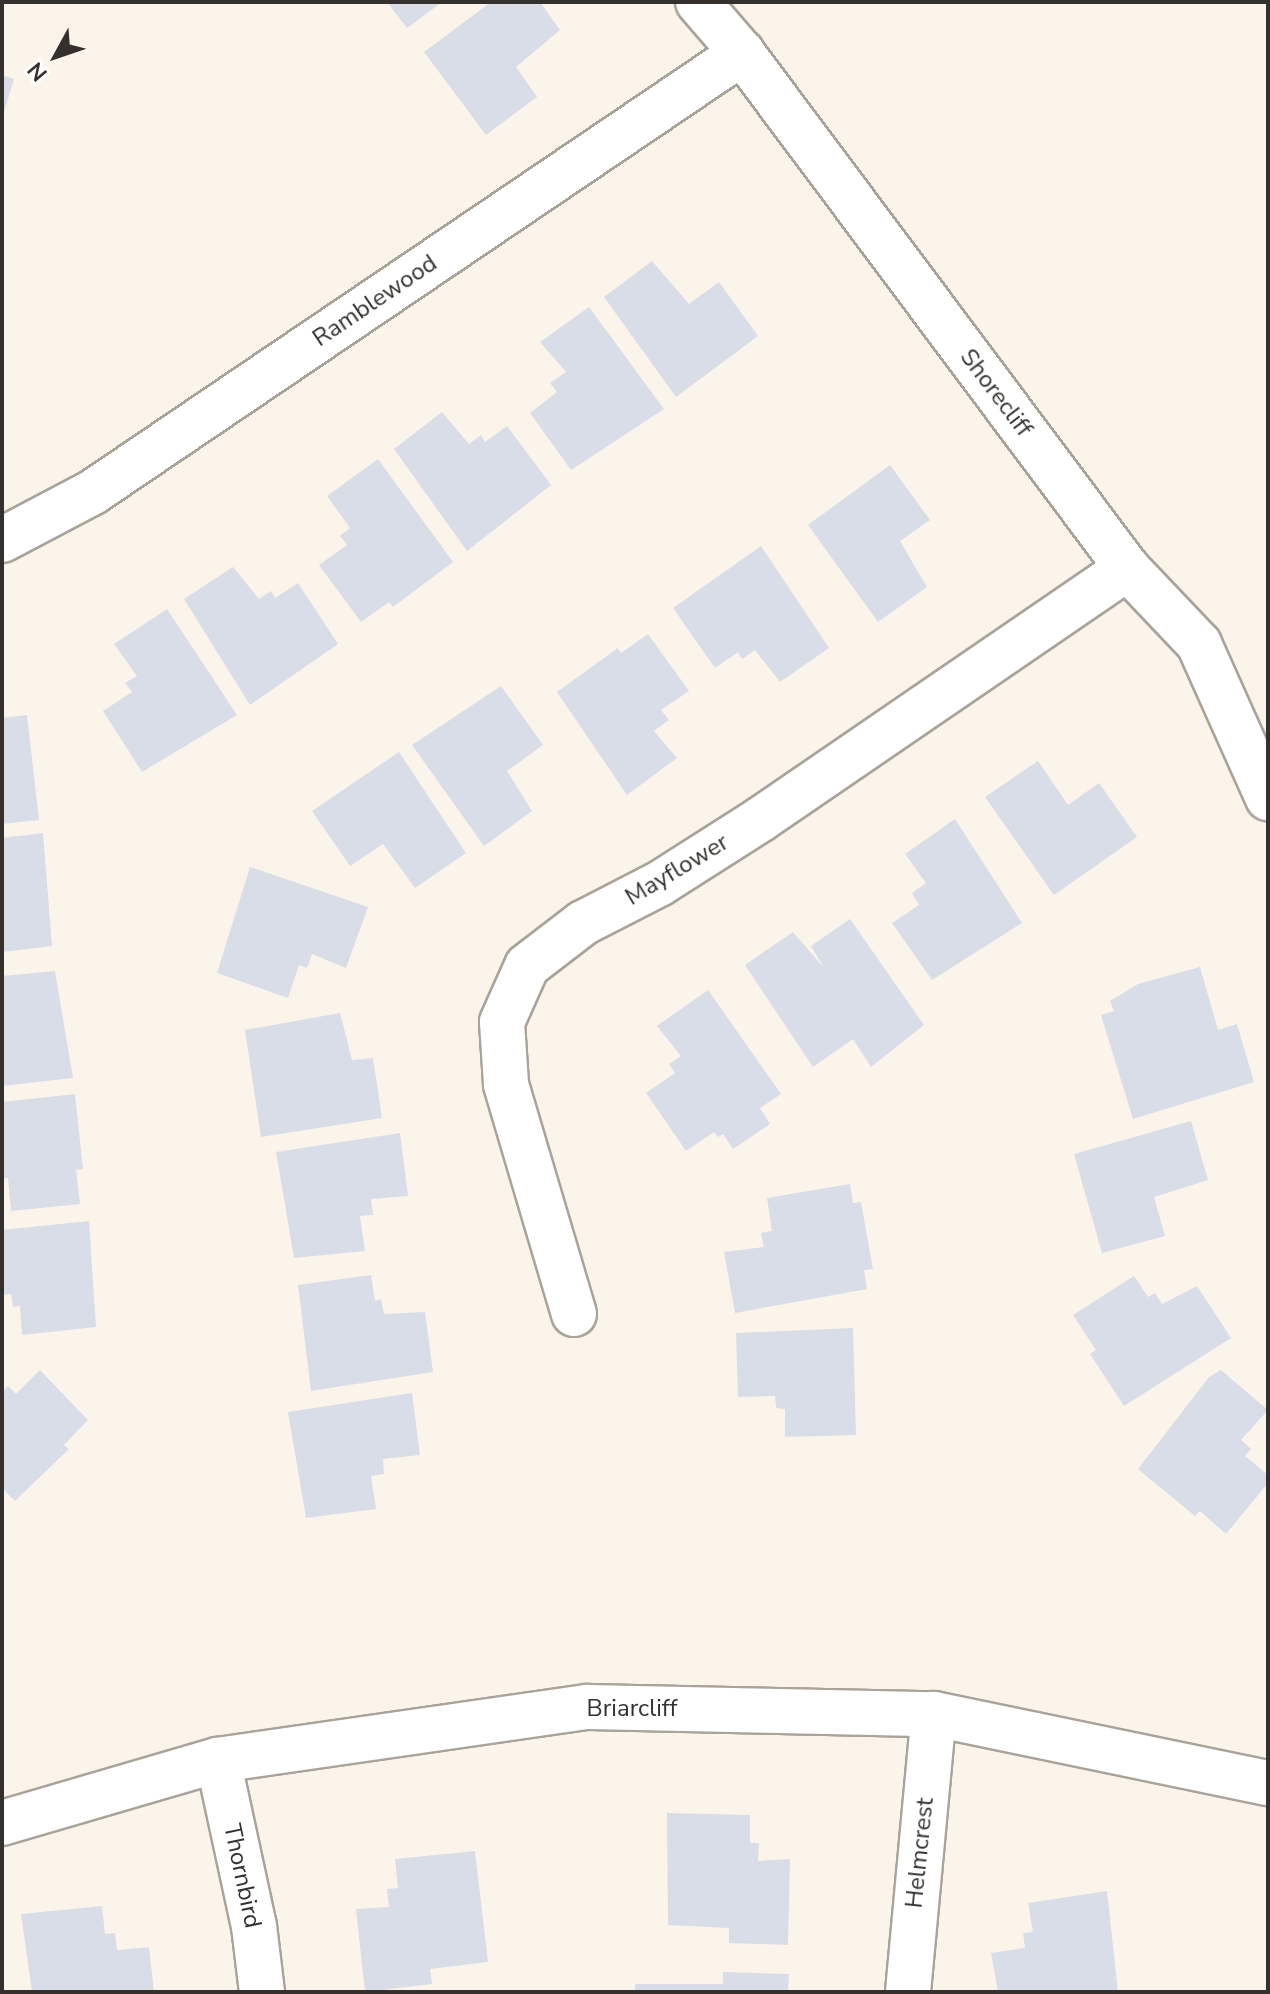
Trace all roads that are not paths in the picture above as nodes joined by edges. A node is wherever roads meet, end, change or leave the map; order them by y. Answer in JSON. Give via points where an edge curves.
{"nodes":[{"id":1,"x":698,"y":2,"type":"edge"},
{"id":2,"x":742,"y":53,"type":"junction"},
{"id":3,"x":2,"y":540,"type":"edge"},
{"id":4,"x":1127,"y":568,"type":"junction"},
{"id":5,"x":1268,"y":798,"type":"edge"},
{"id":6,"x":574,"y":1314,"type":"dead end"},
{"id":7,"x":934,"y":1714,"type":"junction"},
{"id":8,"x":218,"y":1760,"type":"junction"},
{"id":9,"x":1268,"y":1783,"type":"edge"},
{"id":10,"x":2,"y":1823,"type":"edge"},
{"id":11,"x":262,"y":1992,"type":"edge"},
{"id":12,"x":908,"y":1992,"type":"edge"}],
"edges":[{"from":1,"to":2,"type":"street","name":"Shorecliff"},
{"from":2,"to":3,"type":"street","name":"Ramblewood","via":[[93,492]]},
{"from":2,"to":4,"type":"street","name":"Shorecliff"},
{"from":4,"to":5,"type":"street","name":"Shorecliff","via":[[1199,644]]},
{"from":4,"to":6,"type":"street","name":"Mayflower","via":[[761,819],[659,884],[583,923],[527,966],[502,1022],[506,1084]]},
{"from":7,"to":8,"type":"street","name":"Briarcliff","via":[[587,1707]]},
{"from":7,"to":9,"type":"street","name":"Briarcliff"},
{"from":7,"to":12,"type":"street","name":"Helmcrest"},
{"from":8,"to":10,"type":"street","name":"Briarcliff"},
{"from":8,"to":11,"type":"street","name":"Thornbird","via":[[254,1926]]}]}
